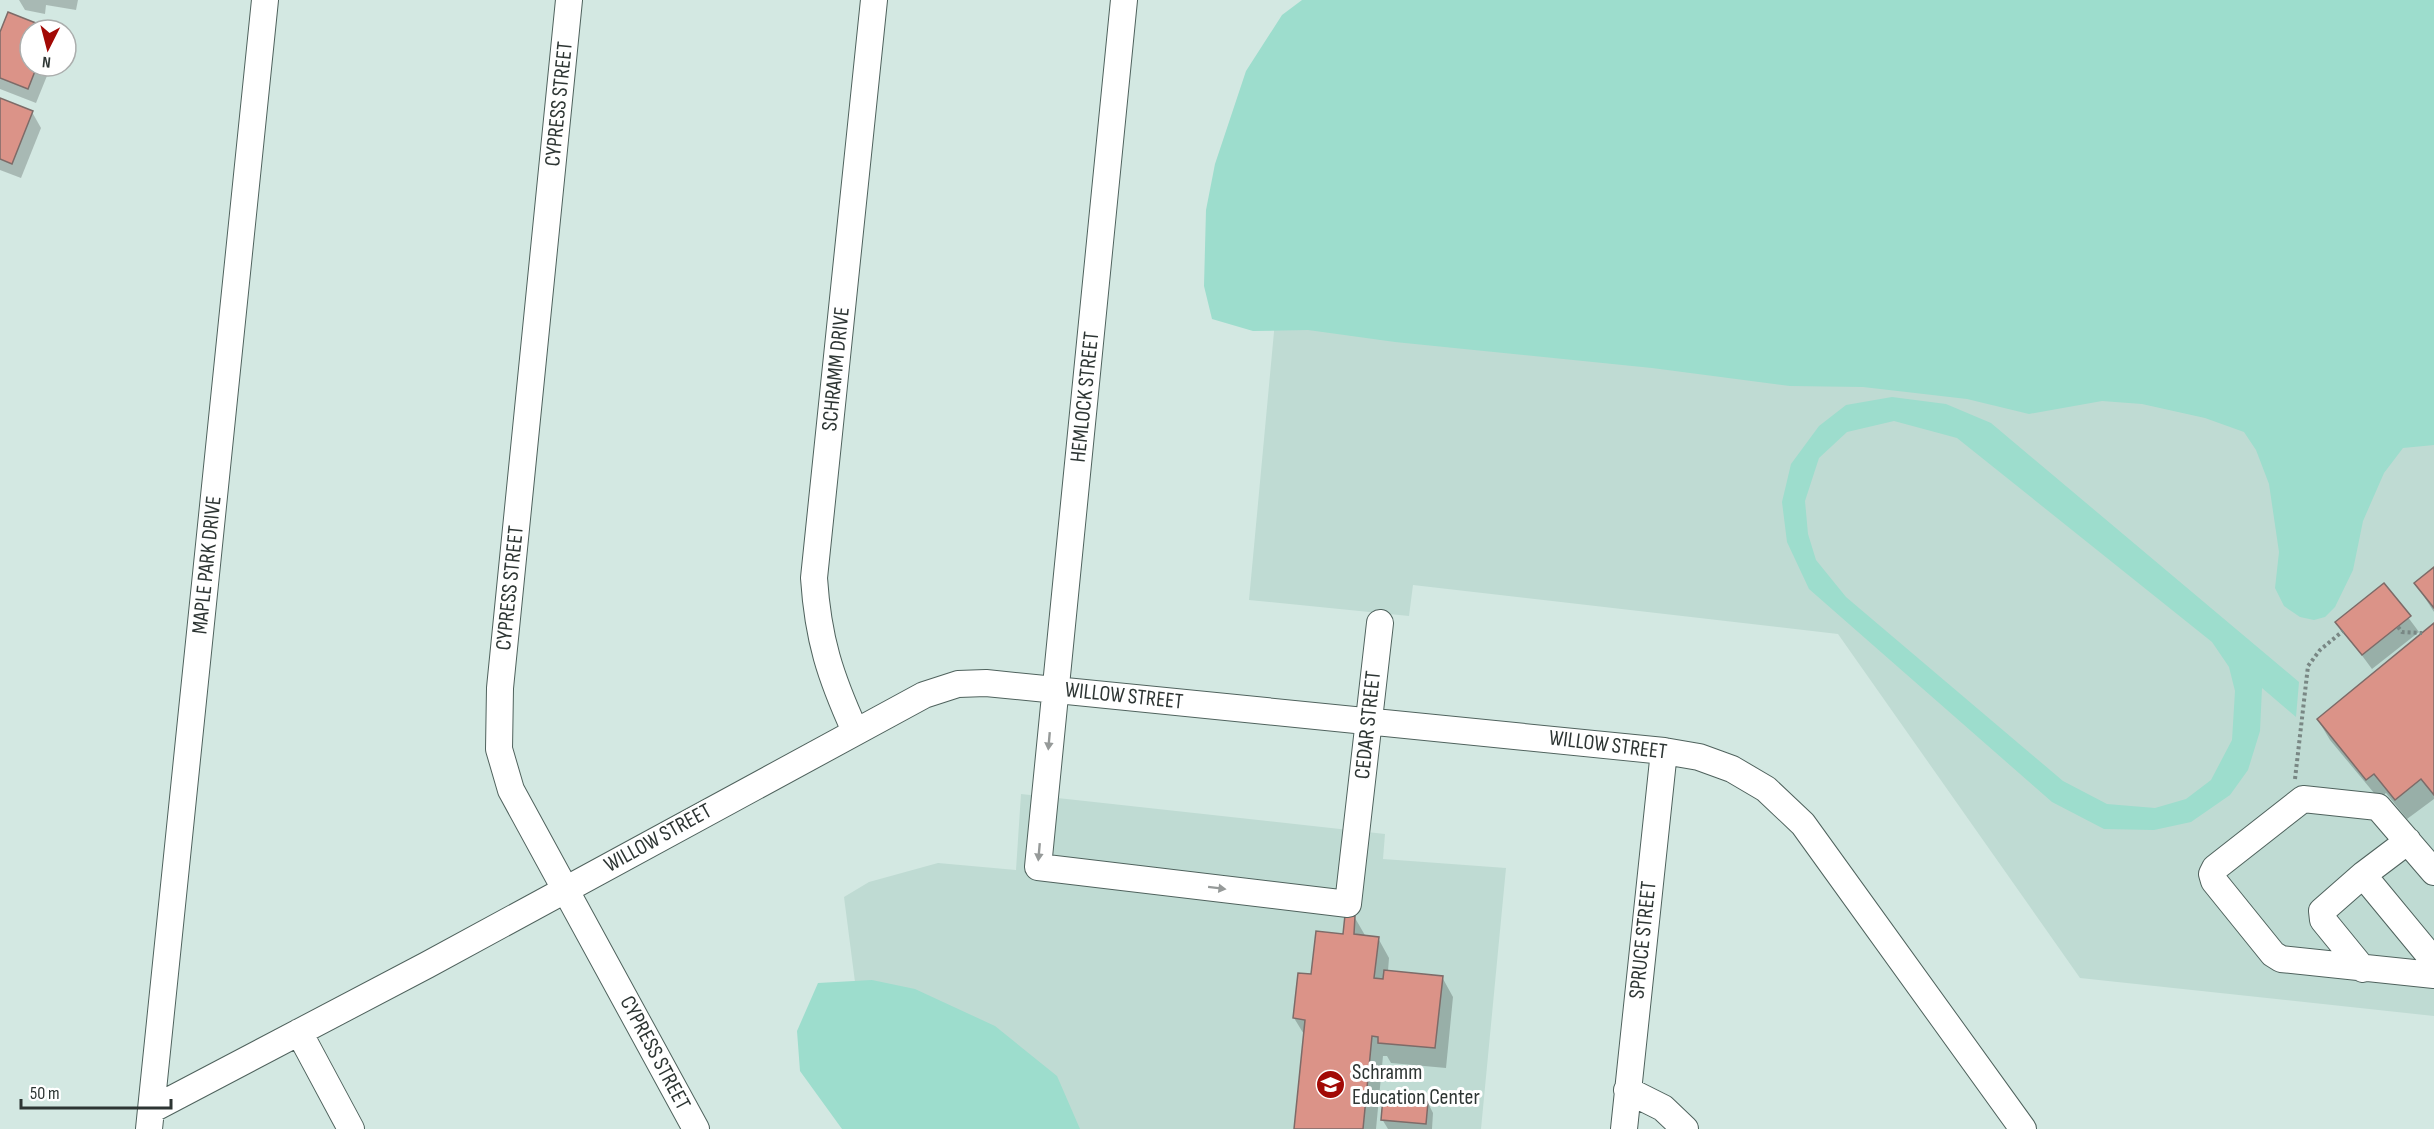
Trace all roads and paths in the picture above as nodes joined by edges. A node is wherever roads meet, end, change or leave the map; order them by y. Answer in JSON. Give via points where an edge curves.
{"nodes":[{"id":1,"x":265,"y":0,"type":"edge"},
{"id":2,"x":569,"y":0,"type":"edge"},
{"id":3,"x":874,"y":0,"type":"edge"},
{"id":4,"x":1125,"y":0,"type":"edge"},
{"id":5,"x":1380,"y":623,"type":"dead end"},
{"id":6,"x":2398,"y":627,"type":"dead end"},
{"id":7,"x":2343,"y":632,"type":"dead end"},
{"id":8,"x":2422,"y":633,"type":"dead end"},
{"id":9,"x":1054,"y":689,"type":"junction"},
{"id":10,"x":1368,"y":720,"type":"junction"},
{"id":11,"x":855,"y":731,"type":"junction"},
{"id":12,"x":1664,"y":751,"type":"junction"},
{"id":13,"x":2295,"y":783,"type":"dead end"},
{"id":14,"x":1044,"y":794,"type":"joint"},
{"id":15,"x":2408,"y":841,"type":"junction"},
{"id":16,"x":2434,"y":872,"type":"edge"},
{"id":17,"x":2363,"y":875,"type":"junction"},
{"id":18,"x":566,"y":888,"type":"junction"},
{"id":19,"x":2434,"y":961,"type":"edge"},
{"id":20,"x":2362,"y":969,"type":"junction"},
{"id":21,"x":2434,"y":975,"type":"edge"},
{"id":22,"x":299,"y":1032,"type":"junction"},
{"id":23,"x":1627,"y":1090,"type":"junction"},
{"id":24,"x":150,"y":1120,"type":"edge"},
{"id":25,"x":351,"y":1129,"type":"edge"},
{"id":26,"x":696,"y":1129,"type":"edge"},
{"id":27,"x":1624,"y":1129,"type":"edge"},
{"id":28,"x":1685,"y":1129,"type":"edge"},
{"id":29,"x":2023,"y":1129,"type":"edge"}],
"edges":[{"from":1,"to":24,"type":"street","name":"MAPLE PARK DRIVE"},
{"from":2,"to":18,"type":"street","name":"CYPRESS STREET","via":[[498,716],[501,762],[511,790]]},
{"from":3,"to":11,"type":"street","name":"SCHRAMM DRIVE","via":[[814,578],[822,648]]},
{"from":4,"to":9,"type":"street","name":"HEMLOCK STREET"},
{"from":5,"to":10,"type":"street","name":"CEDAR STREET"},
{"from":6,"to":8,"type":"path","via":[[2402,632]]},
{"from":7,"to":13,"type":"path","via":[[2320,650],[2308,666]]},
{"from":9,"to":10,"type":"street","name":"WILLOW STREET"},
{"from":9,"to":11,"type":"street","name":"WILLOW STREET","via":[[958,684],[924,695]]},
{"from":9,"to":14,"type":"street","name":"HEMLOCK STREET","one_way":true},
{"from":10,"to":12,"type":"street","name":"WILLOW STREET"},
{"from":14,"to":10,"type":"street","name":"CEDAR STREET","one_way":true,"via":[[1038,867],[1348,904]]},
{"from":11,"to":18,"type":"street","name":"WILLOW STREET"},
{"from":12,"to":23,"type":"street","name":"SPRUCE STREET"},
{"from":12,"to":29,"type":"street","name":"WILLOW STREET","via":[[1699,757],[1732,769],[1766,789],[1791,811]]},
{"from":15,"to":16,"type":"street"},
{"from":15,"to":17,"type":"street"},
{"from":15,"to":20,"type":"street","via":[[2383,810],[2372,804],[2303,799],[2212,874],[2273,954],[2289,961]]},
{"from":17,"to":19,"type":"street"},
{"from":17,"to":20,"type":"street","via":[[2322,911],[2323,920]]},
{"from":18,"to":22,"type":"street","name":"WILLOW STREET"},
{"from":18,"to":26,"type":"street","name":"CYPRESS STREET"},
{"from":20,"to":21,"type":"street"},
{"from":22,"to":24,"type":"street","name":"WILLOW STREET"},
{"from":22,"to":25,"type":"street"},
{"from":23,"to":27,"type":"street","name":"SPRUCE STREET"},
{"from":23,"to":28,"type":"street","via":[[1663,1108]]}]}
